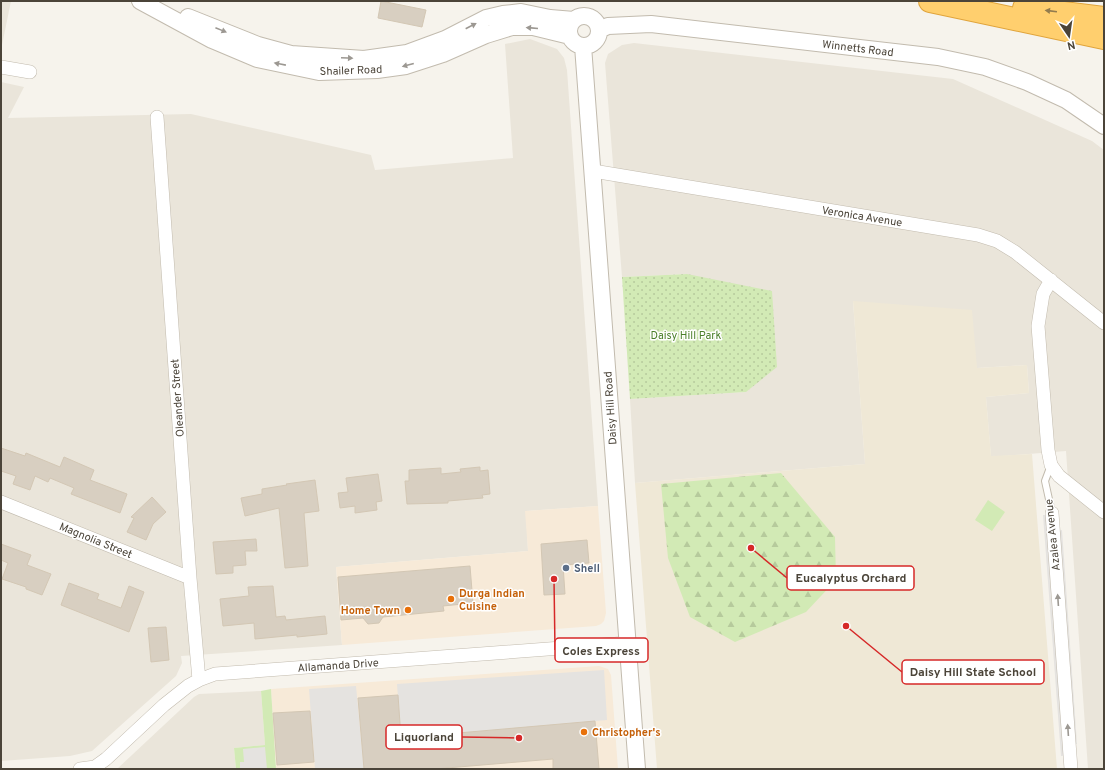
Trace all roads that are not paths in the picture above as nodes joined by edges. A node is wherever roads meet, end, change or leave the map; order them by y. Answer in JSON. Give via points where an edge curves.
{"nodes":[{"id":1,"x":140,"y":1,"type":"edge"},
{"id":2,"x":161,"y":1,"type":"edge"},
{"id":3,"x":930,"y":1,"type":"edge"},
{"id":4,"x":958,"y":1,"type":"edge"},
{"id":5,"x":1104,"y":18,"type":"edge"},
{"id":6,"x":574,"y":20,"type":"junction"},
{"id":7,"x":599,"y":30,"type":"junction"},
{"id":8,"x":570,"y":36,"type":"junction"},
{"id":9,"x":1104,"y":38,"type":"edge"},
{"id":10,"x":583,"y":46,"type":"junction"},
{"id":11,"x":1,"y":67,"type":"edge"},
{"id":12,"x":30,"y":72,"type":"dead end"},
{"id":13,"x":157,"y":116,"type":"dead end"},
{"id":14,"x":1104,"y":126,"type":"edge"},
{"id":15,"x":593,"y":171,"type":"junction"},
{"id":16,"x":1050,"y":280,"type":"junction"},
{"id":17,"x":1104,"y":323,"type":"edge"},
{"id":18,"x":1051,"y":464,"type":"junction"},
{"id":19,"x":1,"y":502,"type":"edge"},
{"id":20,"x":1104,"y":512,"type":"edge"},
{"id":21,"x":1052,"y":513,"type":"joint"},
{"id":22,"x":190,"y":578,"type":"junction"},
{"id":23,"x":628,"y":643,"type":"junction"},
{"id":24,"x":199,"y":680,"type":"junction"},
{"id":25,"x":95,"y":768,"type":"edge"},
{"id":26,"x":80,"y":769,"type":"edge"},
{"id":27,"x":637,"y":769,"type":"edge"},
{"id":28,"x":1070,"y":769,"type":"edge"}],
"edges":[{"from":8,"to":1,"type":"street","name":"Shailer Road","one_way":true,"via":[[532,27],[512,27],[406,66],[377,70],[318,72],[256,59],[212,40]]},
{"from":2,"to":6,"type":"street","name":"Shailer Road","one_way":true,"via":[[190,17],[258,45],[291,54],[364,59],[407,53],[445,39],[486,18],[503,14],[521,12]]},
{"from":3,"to":9,"type":"highway"},
{"from":5,"to":4,"type":"highway","one_way":true},
{"from":6,"to":7,"type":"street","via":[[582,17],[591,18]]},
{"from":6,"to":8,"type":"street","via":[[569,28]]},
{"from":7,"to":10,"type":"street","via":[[595,42]]},
{"from":7,"to":14,"type":"street","name":"Winnetts Road","via":[[608,26],[651,24],[938,57],[985,68],[1027,82],[1066,100]]},
{"from":8,"to":10,"type":"street","via":[[574,43]]},
{"from":10,"to":15,"type":"street","name":"Daisy Hill Road"},
{"from":11,"to":12,"type":"street"},
{"from":13,"to":22,"type":"street","name":"Oleander Street"},
{"from":15,"to":16,"type":"street","name":"Veronica Avenue","via":[[978,235],[997,241],[1015,252]]},
{"from":15,"to":23,"type":"street","name":"Daisy Hill Road"},
{"from":16,"to":17,"type":"street","name":"Veronica Avenue"},
{"from":16,"to":18,"type":"street","name":"Azalea Avenue","via":[[1043,294],[1038,326]]},
{"from":18,"to":20,"type":"street","via":[[1059,476]]},
{"from":18,"to":21,"type":"lane","name":"Azalea Avenue","via":[[1045,481]]},
{"from":19,"to":22,"type":"street","name":"Magnolia Street"},
{"from":28,"to":21,"type":"street","name":"Azalea Avenue","one_way":true},
{"from":22,"to":24,"type":"street","name":"Oleander Street"},
{"from":23,"to":24,"type":"street","name":"Allamanda Drive","via":[[215,674]]},
{"from":23,"to":27,"type":"street","name":"Daisy Hill Road"},
{"from":24,"to":25,"type":"street","name":"Allamanda Drive","via":[[164,705]]},
{"from":25,"to":26,"type":"street","name":"Allamanda Drive"}]}
